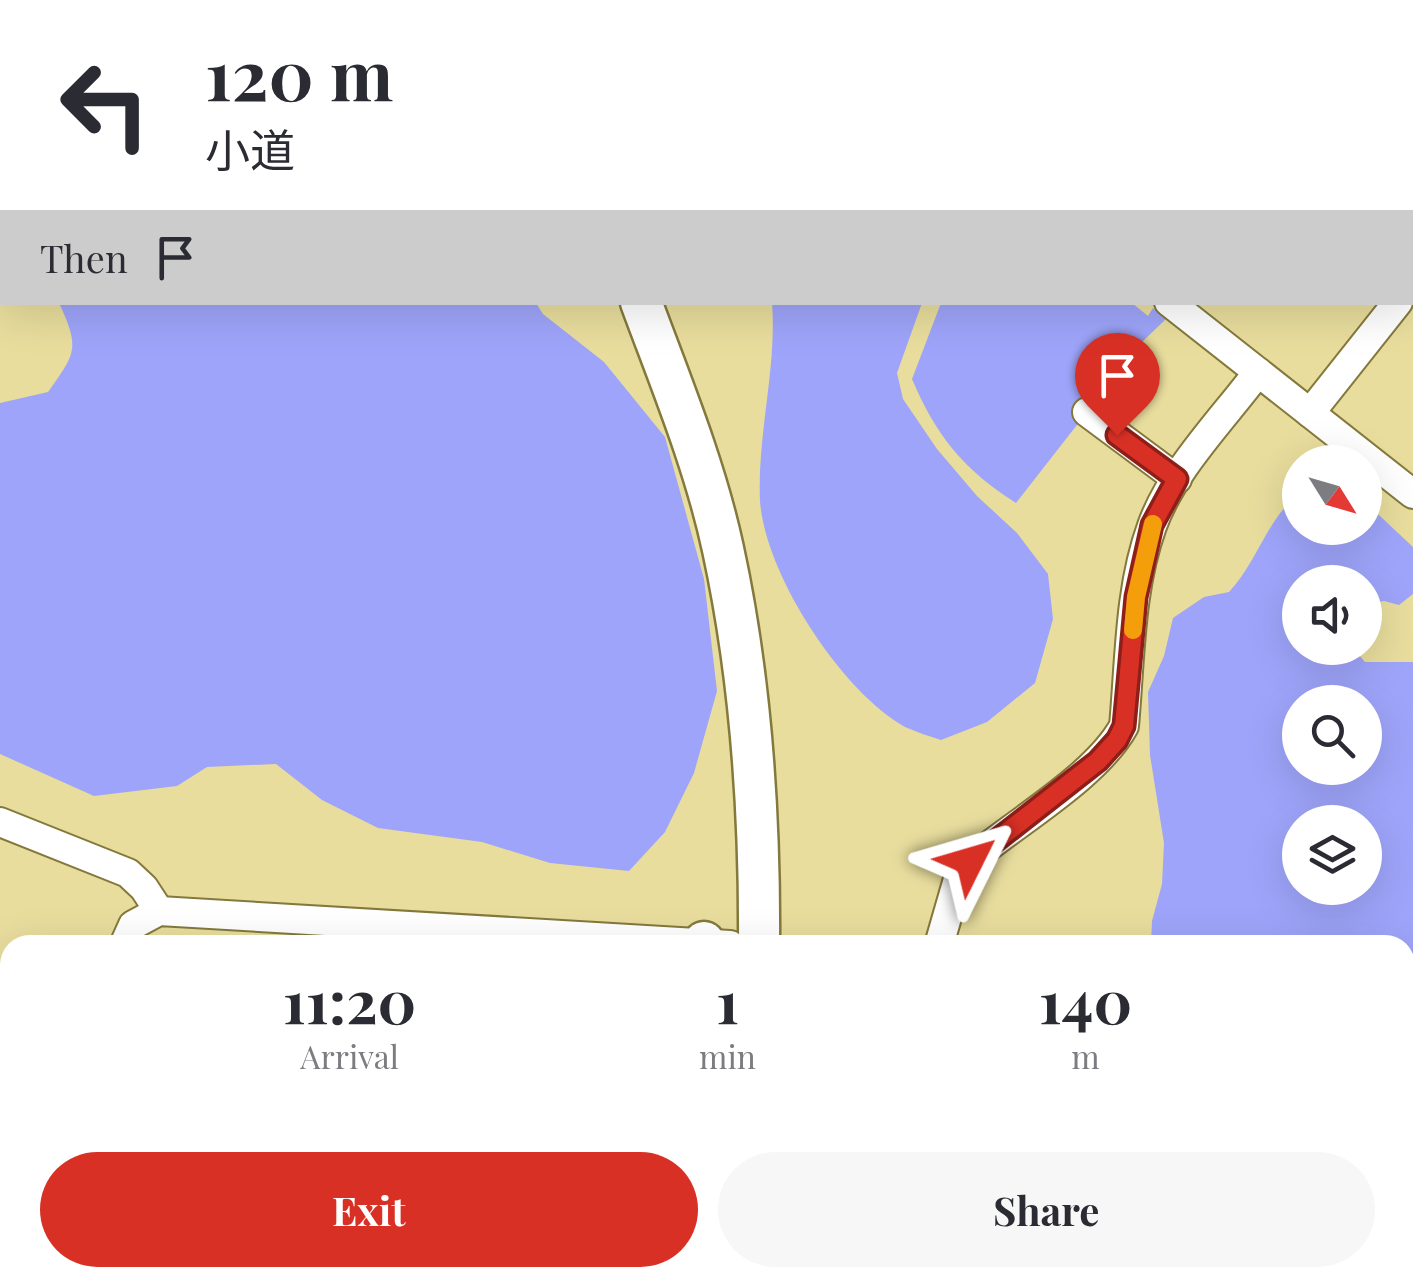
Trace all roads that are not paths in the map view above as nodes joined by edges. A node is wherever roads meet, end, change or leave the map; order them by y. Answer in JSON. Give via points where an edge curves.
{"nodes":[{"id":1,"x":641,"y":305,"type":"edge"},
{"id":2,"x":1172,"y":305,"type":"edge"},
{"id":3,"x":1396,"y":305,"type":"edge"},
{"id":4,"x":1258,"y":372,"type":"junction"},
{"id":5,"x":1087,"y":412,"type":"dead end"},
{"id":6,"x":1310,"y":413,"type":"junction"},
{"id":7,"x":1177,"y":479,"type":"junction"},
{"id":8,"x":1413,"y":494,"type":"edge"},
{"id":9,"x":0,"y":822,"type":"edge"},
{"id":10,"x":159,"y":911,"type":"junction"},
{"id":11,"x":128,"y":935,"type":"edge"},
{"id":12,"x":561,"y":935,"type":"edge"},
{"id":13,"x":759,"y":935,"type":"edge"},
{"id":14,"x":942,"y":935,"type":"edge"}],
"edges":[{"from":1,"to":13,"type":"street","via":[[723,547],[747,695]]},
{"from":2,"to":4,"type":"street"},
{"from":3,"to":6,"type":"street"},
{"from":4,"to":6,"type":"street"},
{"from":4,"to":7,"type":"street"},
{"from":5,"to":7,"type":"street"},
{"from":6,"to":8,"type":"street"},
{"from":7,"to":14,"type":"street","via":[[1152,525],[1136,597],[1124,726],[1098,761],[970,861]]},
{"from":9,"to":10,"type":"street","via":[[128,874]]},
{"from":10,"to":11,"type":"street","via":[[133,925]]},
{"from":10,"to":12,"type":"street"}]}
